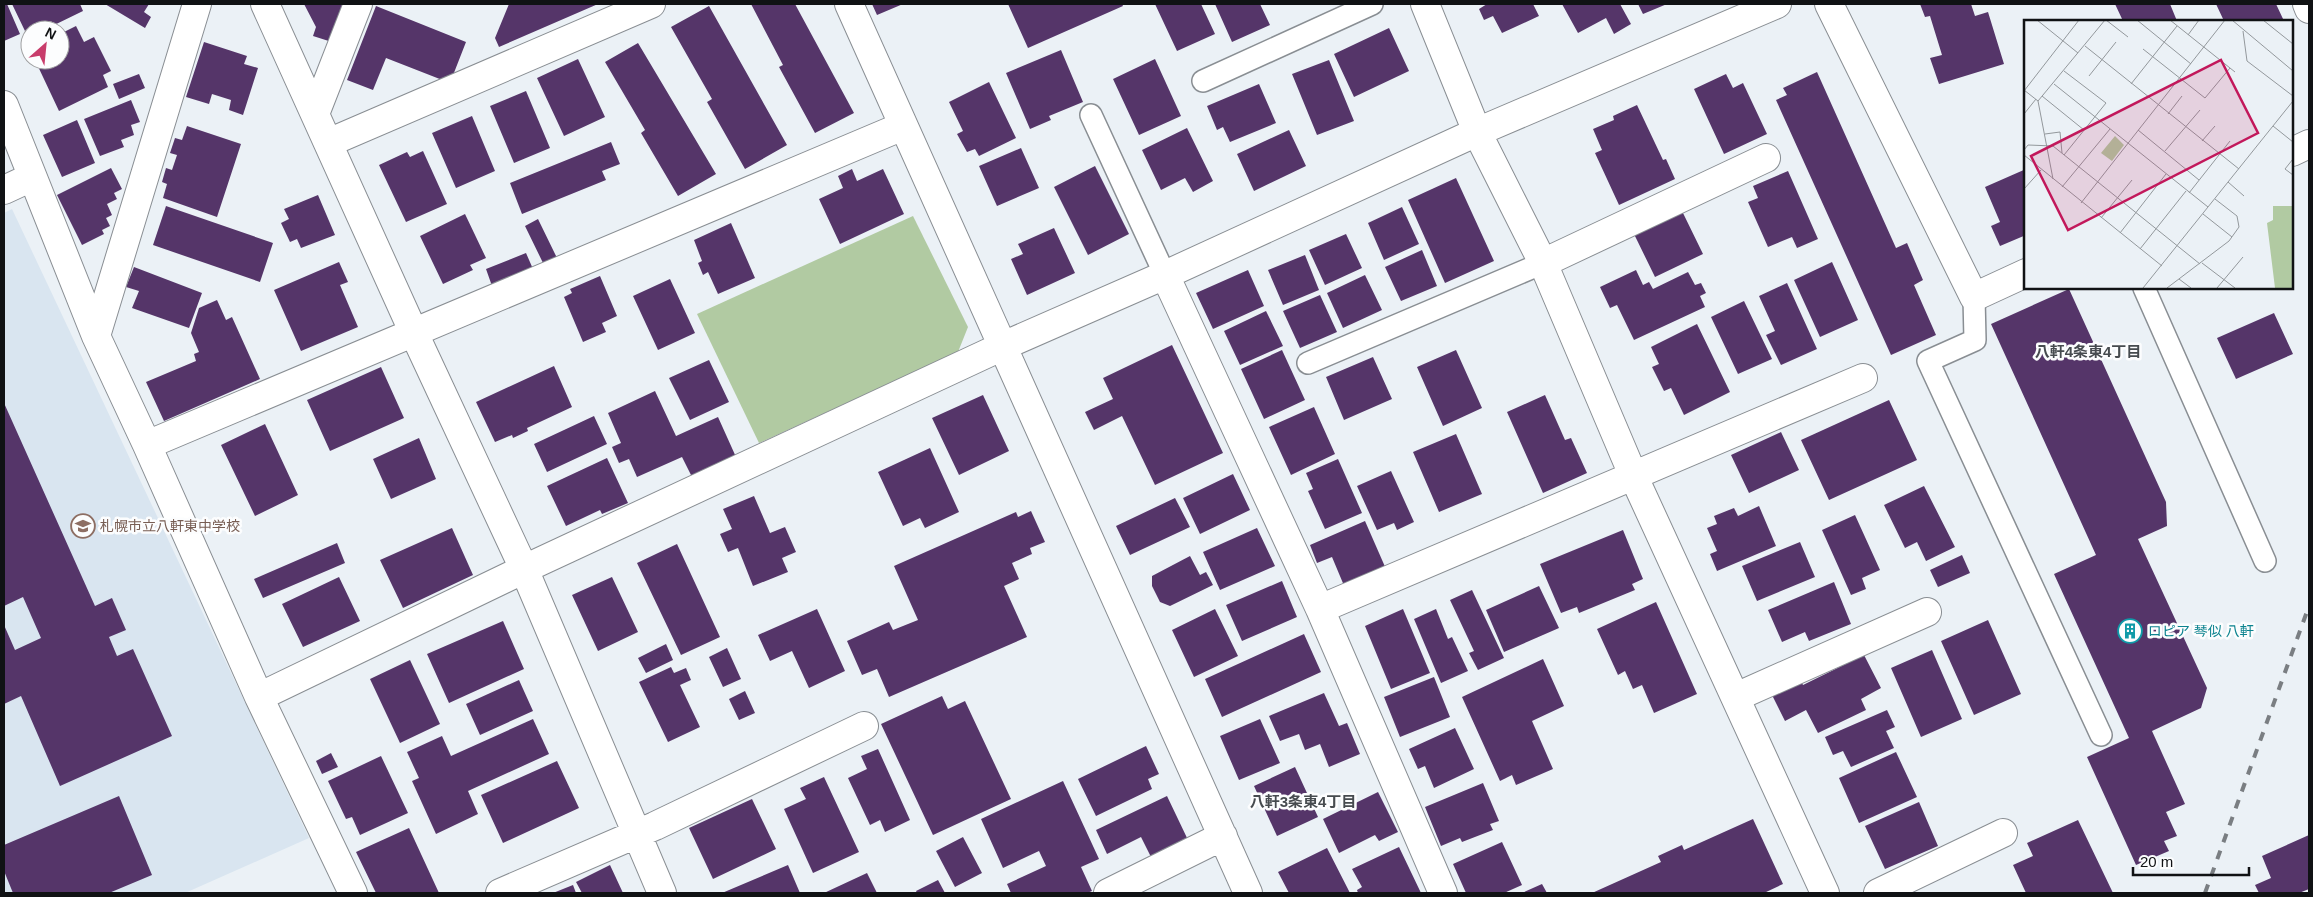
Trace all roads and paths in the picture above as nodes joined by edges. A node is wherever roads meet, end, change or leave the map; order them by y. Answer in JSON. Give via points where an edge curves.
{"nodes":[{"id":1,"x":197,"y":4,"type":"edge"},
{"id":2,"x":265,"y":4,"type":"edge"},
{"id":3,"x":358,"y":4,"type":"edge"},
{"id":4,"x":650,"y":4,"type":"edge"},
{"id":5,"x":849,"y":4,"type":"edge"},
{"id":6,"x":1372,"y":4,"type":"edge"},
{"id":7,"x":1425,"y":4,"type":"edge"},
{"id":8,"x":1777,"y":4,"type":"edge"},
{"id":9,"x":1828,"y":4,"type":"edge"},
{"id":10,"x":2307,"y":4,"type":"edge"},
{"id":11,"x":2309,"y":10,"type":"edge"},
{"id":12,"x":1203,"y":81,"type":"dead end"},
{"id":13,"x":4,"y":105,"type":"edge"},
{"id":14,"x":315,"y":114,"type":"junction"},
{"id":15,"x":1091,"y":114,"type":"dead end"},
{"id":16,"x":903,"y":126,"type":"junction"},
{"id":17,"x":1477,"y":132,"type":"junction"},
{"id":18,"x":328,"y":143,"type":"junction"},
{"id":19,"x":2309,"y":144,"type":"edge"},
{"id":20,"x":2293,"y":152,"type":"edge"},
{"id":21,"x":1766,"y":158,"type":"dead end"},
{"id":22,"x":32,"y":177,"type":"junction"},
{"id":23,"x":4,"y":190,"type":"edge"},
{"id":24,"x":1543,"y":263,"type":"junction"},
{"id":25,"x":2024,"y":275,"type":"edge"},
{"id":26,"x":1165,"y":276,"type":"junction"},
{"id":27,"x":2144,"y":289,"type":"edge"},
{"id":28,"x":1974,"y":297,"type":"junction"},
{"id":29,"x":413,"y":331,"type":"junction"},
{"id":30,"x":96,"y":336,"type":"junction"},
{"id":31,"x":1003,"y":346,"type":"junction"},
{"id":32,"x":1308,"y":363,"type":"dead end"},
{"id":33,"x":1863,"y":378,"type":"dead end"},
{"id":34,"x":147,"y":444,"type":"junction"},
{"id":35,"x":1634,"y":475,"type":"junction"},
{"id":36,"x":2265,"y":561,"type":"dead end"},
{"id":37,"x":524,"y":569,"type":"junction"},
{"id":38,"x":1320,"y":609,"type":"junction"},
{"id":39,"x":1927,"y":612,"type":"dead end"},
{"id":40,"x":258,"y":697,"type":"junction"},
{"id":41,"x":1736,"y":697,"type":"junction"},
{"id":42,"x":864,"y":726,"type":"dead end"},
{"id":43,"x":2101,"y":735,"type":"dead end"},
{"id":44,"x":2003,"y":833,"type":"dead end"},
{"id":45,"x":636,"y":835,"type":"junction"},
{"id":46,"x":1224,"y":836,"type":"junction"},
{"id":47,"x":353,"y":893,"type":"edge"},
{"id":48,"x":500,"y":893,"type":"edge"},
{"id":49,"x":662,"y":893,"type":"edge"},
{"id":50,"x":1108,"y":893,"type":"edge"},
{"id":51,"x":1248,"y":893,"type":"edge"},
{"id":52,"x":1443,"y":893,"type":"edge"},
{"id":53,"x":1825,"y":893,"type":"edge"},
{"id":54,"x":1878,"y":893,"type":"edge"}],
"edges":[{"from":1,"to":30,"type":"street"},
{"from":2,"to":14,"type":"street"},
{"from":3,"to":14,"type":"street"},
{"from":4,"to":18,"type":"street"},
{"from":5,"to":16,"type":"street"},
{"from":6,"to":12,"type":"lane"},
{"from":7,"to":17,"type":"street"},
{"from":8,"to":17,"type":"street"},
{"from":9,"to":28,"type":"street"},
{"from":10,"to":11,"type":"street"},
{"from":13,"to":22,"type":"street"},
{"from":14,"to":18,"type":"street"},
{"from":15,"to":26,"type":"lane"},
{"from":16,"to":29,"type":"street"},
{"from":16,"to":31,"type":"street"},
{"from":17,"to":24,"type":"street"},
{"from":17,"to":26,"type":"street"},
{"from":18,"to":29,"type":"street"},
{"from":19,"to":20,"type":"street"},
{"from":21,"to":24,"type":"street"},
{"from":22,"to":23,"type":"street"},
{"from":22,"to":30,"type":"street"},
{"from":24,"to":32,"type":"lane"},
{"from":24,"to":35,"type":"street"},
{"from":25,"to":28,"type":"street"},
{"from":26,"to":31,"type":"street"},
{"from":26,"to":38,"type":"street"},
{"from":27,"to":36,"type":"lane"},
{"from":28,"to":43,"type":"lane","via":[[1975,340],[1928,361]]},
{"from":29,"to":34,"type":"street"},
{"from":29,"to":37,"type":"street"},
{"from":30,"to":34,"type":"street"},
{"from":31,"to":37,"type":"street"},
{"from":31,"to":46,"type":"street"},
{"from":33,"to":35,"type":"street"},
{"from":34,"to":40,"type":"street"},
{"from":35,"to":38,"type":"street"},
{"from":35,"to":41,"type":"street"},
{"from":37,"to":40,"type":"street"},
{"from":37,"to":45,"type":"street"},
{"from":38,"to":52,"type":"street"},
{"from":39,"to":41,"type":"street"},
{"from":40,"to":47,"type":"street"},
{"from":41,"to":53,"type":"street"},
{"from":42,"to":45,"type":"street"},
{"from":44,"to":54,"type":"street"},
{"from":45,"to":48,"type":"street"},
{"from":45,"to":49,"type":"street"},
{"from":46,"to":50,"type":"street"},
{"from":46,"to":51,"type":"street"}]}
